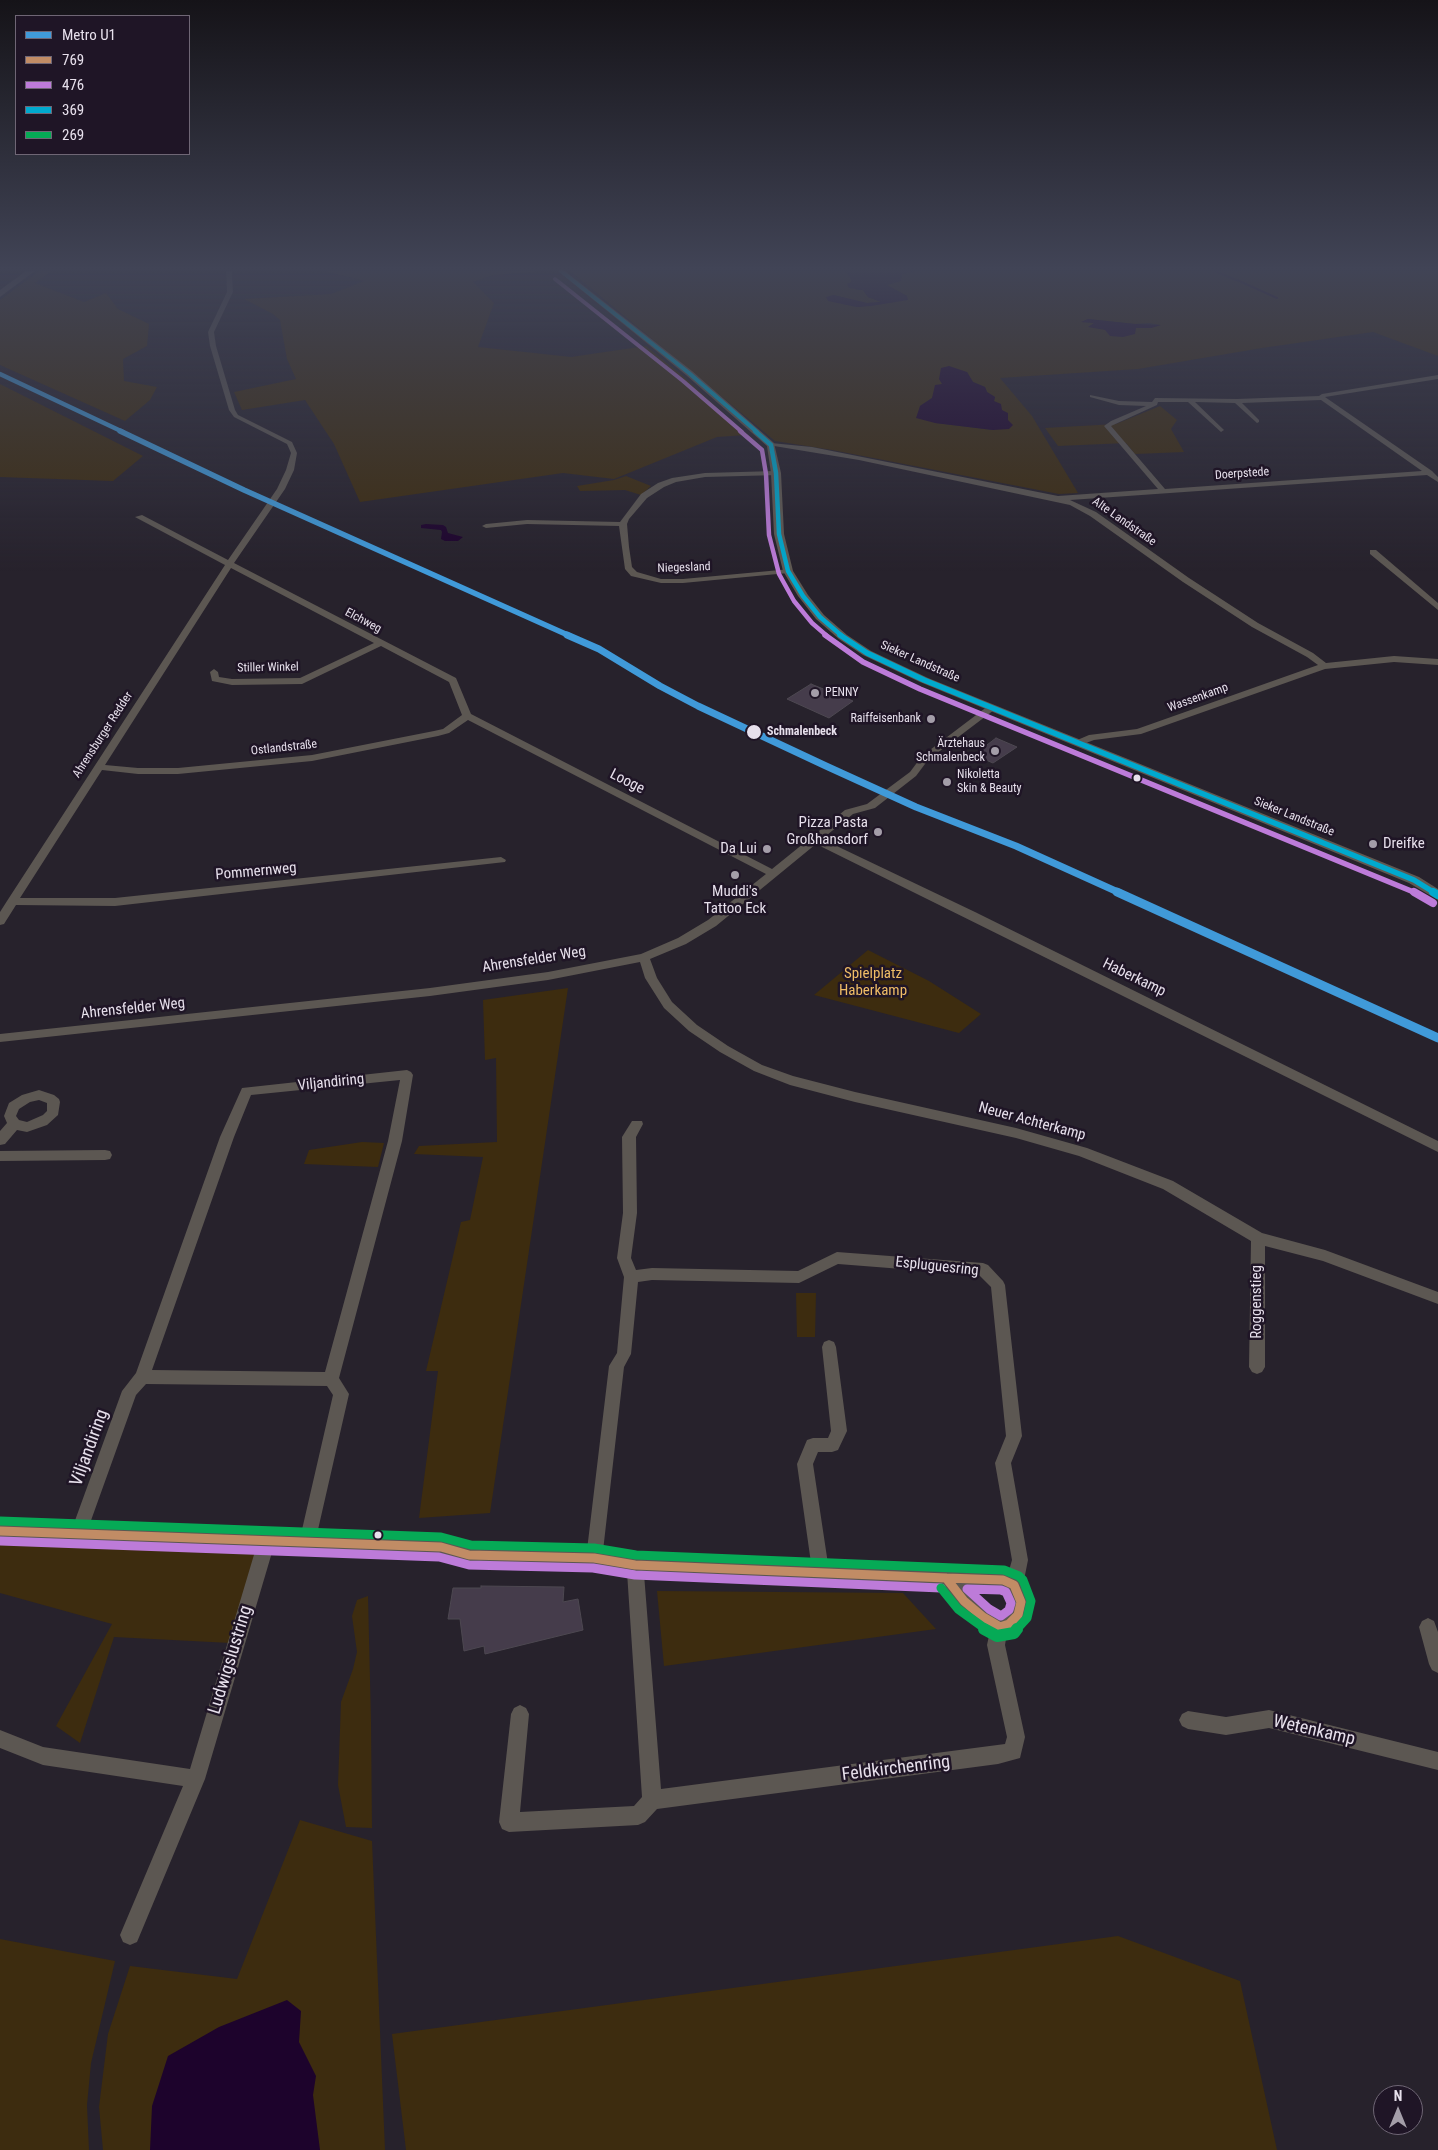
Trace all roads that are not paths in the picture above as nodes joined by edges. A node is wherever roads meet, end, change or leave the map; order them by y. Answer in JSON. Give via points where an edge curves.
{"nodes":[{"id":1,"x":221,"y":371,"type":"edge"},
{"id":2,"x":686,"y":371,"type":"edge"},
{"id":3,"x":1438,"y":377,"type":"edge"},
{"id":4,"x":1092,"y":396,"type":"dead end"},
{"id":5,"x":1322,"y":398,"type":"junction"},
{"id":6,"x":1190,"y":400,"type":"junction"},
{"id":7,"x":1237,"y":401,"type":"junction"},
{"id":8,"x":1155,"y":404,"type":"junction"},
{"id":9,"x":1257,"y":421,"type":"dead end"},
{"id":10,"x":1221,"y":430,"type":"dead end"},
{"id":11,"x":771,"y":445,"type":"junction"},
{"id":12,"x":776,"y":473,"type":"junction"},
{"id":13,"x":1429,"y":473,"type":"junction"},
{"id":14,"x":1438,"y":480,"type":"edge"},
{"id":15,"x":1163,"y":491,"type":"junction"},
{"id":16,"x":1056,"y":498,"type":"junction"},
{"id":17,"x":139,"y":517,"type":"dead end"},
{"id":18,"x":623,"y":524,"type":"junction"},
{"id":19,"x":486,"y":526,"type":"dead end"},
{"id":20,"x":1373,"y":552,"type":"dead end"},
{"id":21,"x":229,"y":564,"type":"junction"},
{"id":22,"x":788,"y":571,"type":"junction"},
{"id":23,"x":1438,"y":607,"type":"edge"},
{"id":24,"x":380,"y":643,"type":"junction"},
{"id":25,"x":1438,"y":662,"type":"edge"},
{"id":26,"x":1324,"y":666,"type":"junction"},
{"id":27,"x":214,"y":672,"type":"dead end"},
{"id":28,"x":991,"y":708,"type":"junction"},
{"id":29,"x":467,"y":716,"type":"junction"},
{"id":30,"x":1078,"y":743,"type":"junction"},
{"id":31,"x":97,"y":767,"type":"junction"},
{"id":32,"x":815,"y":840,"type":"junction"},
{"id":33,"x":502,"y":860,"type":"dead end"},
{"id":34,"x":774,"y":874,"type":"junction"},
{"id":35,"x":1438,"y":895,"type":"edge"},
{"id":36,"x":12,"y":900,"type":"junction"},
{"id":37,"x":0,"y":921,"type":"edge"},
{"id":38,"x":644,"y":957,"type":"junction"},
{"id":39,"x":0,"y":1038,"type":"edge"},
{"id":40,"x":14,"y":1124,"type":"dead end"},
{"id":41,"x":637,"y":1124,"type":"dead end"},
{"id":42,"x":0,"y":1140,"type":"edge"},
{"id":43,"x":1438,"y":1147,"type":"edge"},
{"id":44,"x":105,"y":1155,"type":"dead end"},
{"id":45,"x":0,"y":1156,"type":"edge"},
{"id":46,"x":1258,"y":1238,"type":"junction"},
{"id":47,"x":631,"y":1277,"type":"junction"},
{"id":48,"x":1438,"y":1298,"type":"edge"},
{"id":49,"x":829,"y":1347,"type":"dead end"},
{"id":50,"x":1257,"y":1367,"type":"dead end"},
{"id":51,"x":142,"y":1377,"type":"junction"},
{"id":52,"x":331,"y":1379,"type":"junction"},
{"id":53,"x":0,"y":1531,"type":"edge"},
{"id":54,"x":78,"y":1534,"type":"junction"},
{"id":55,"x":267,"y":1541,"type":"junction"},
{"id":56,"x":307,"y":1542,"type":"junction"},
{"id":57,"x":594,"y":1558,"type":"junction"},
{"id":58,"x":635,"y":1565,"type":"junction"},
{"id":59,"x":821,"y":1572,"type":"junction"},
{"id":60,"x":946,"y":1578,"type":"junction"},
{"id":61,"x":1014,"y":1585,"type":"junction"},
{"id":62,"x":1000,"y":1626,"type":"junction"},
{"id":63,"x":1428,"y":1627,"type":"dead end"},
{"id":64,"x":1438,"y":1664,"type":"edge"},
{"id":65,"x":520,"y":1714,"type":"dead end"},
{"id":66,"x":1188,"y":1720,"type":"dead end"},
{"id":67,"x":0,"y":1739,"type":"edge"},
{"id":68,"x":1438,"y":1761,"type":"edge"},
{"id":69,"x":196,"y":1779,"type":"junction"},
{"id":70,"x":652,"y":1800,"type":"junction"},
{"id":71,"x":130,"y":1935,"type":"dead end"}],
"edges":[{"from":1,"to":21,"type":"street","name":"Ahrensburger Redder","via":[[236,416],[290,443],[294,457],[281,489]]},
{"from":2,"to":11,"type":"street"},
{"from":3,"to":5,"type":"street"},
{"from":4,"to":8,"type":"street","via":[[1120,403]]},
{"from":5,"to":7,"type":"street"},
{"from":5,"to":13,"type":"street"},
{"from":6,"to":7,"type":"street"},
{"from":6,"to":8,"type":"street","via":[[1155,400]]},
{"from":6,"to":10,"type":"street"},
{"from":7,"to":9,"type":"street"},
{"from":8,"to":15,"type":"street","via":[[1107,426]]},
{"from":11,"to":12,"type":"street","name":"Sieker Landstraße"},
{"from":11,"to":16,"type":"street","name":"Alte Landstraße","via":[[812,449]]},
{"from":12,"to":18,"type":"street","via":[[705,475],[675,480],[644,496]]},
{"from":12,"to":22,"type":"street","name":"Sieker Landstraße","via":[[779,534]]},
{"from":13,"to":14,"type":"street"},
{"from":13,"to":15,"type":"street","name":"Doerpstede"},
{"from":15,"to":16,"type":"street","name":"Doerpstede"},
{"from":16,"to":26,"type":"street","name":"Alte Landstraße","via":[[1093,514],[1186,580]]},
{"from":17,"to":21,"type":"street"},
{"from":18,"to":19,"type":"street","via":[[528,522]]},
{"from":18,"to":22,"type":"street","name":"Niegesland","via":[[628,567],[646,579],[683,581]]},
{"from":20,"to":23,"type":"street"},
{"from":21,"to":24,"type":"street","name":"Elchweg"},
{"from":21,"to":31,"type":"street","name":"Ahrensburger Redder"},
{"from":22,"to":28,"type":"street","name":"Sieker Landstraße","via":[[820,617],[867,653]]},
{"from":24,"to":27,"type":"street","name":"Stiller Winkel","via":[[302,681],[232,682],[215,679]]},
{"from":24,"to":29,"type":"street","name":"Elchweg","via":[[453,680]]},
{"from":25,"to":26,"type":"street","via":[[1394,659]]},
{"from":26,"to":30,"type":"street","name":"Wassenkamp","via":[[1138,732]]},
{"from":28,"to":30,"type":"street","name":"Sieker Landstraße"},
{"from":28,"to":32,"type":"street","name":"Ahrensfelder Weg","via":[[925,758],[913,774],[871,806],[849,812]]},
{"from":29,"to":31,"type":"street","name":"Ostlandstraße","via":[[446,731],[435,734],[312,758],[178,771]]},
{"from":29,"to":34,"type":"street","name":"Looge"},
{"from":30,"to":35,"type":"street","name":"Sieker Landstraße","via":[[1414,880]]},
{"from":31,"to":36,"type":"street","name":"Ahrensburger Redder"},
{"from":32,"to":34,"type":"street","name":"Ahrensfelder Weg"},
{"from":32,"to":43,"type":"street","name":"Haberkamp"},
{"from":33,"to":36,"type":"street","name":"Pommernweg","via":[[115,902]]},
{"from":34,"to":38,"type":"street","name":"Ahrensfelder Weg","via":[[712,923],[682,941]]},
{"from":36,"to":37,"type":"street","name":"Ahrensburger Redder"},
{"from":38,"to":39,"type":"street","name":"Ahrensfelder Weg","via":[[548,976],[430,992]]},
{"from":38,"to":46,"type":"street","name":"Neuer Achterkamp","via":[[651,978],[668,1005],[692,1028],[758,1068],[855,1098],[1016,1133],[1082,1152],[1168,1185]]},
{"from":40,"to":42,"type":"street"},
{"from":41,"to":47,"type":"street","via":[[628,1137],[630,1213],[624,1258]]},
{"from":44,"to":45,"type":"street"},
{"from":46,"to":48,"type":"street","name":"Neuer Achterkamp","via":[[1325,1256]]},
{"from":46,"to":50,"type":"street","name":"Roggenstieg"},
{"from":47,"to":57,"type":"street","via":[[624,1354],[617,1366]]},
{"from":47,"to":61,"type":"street","name":"Espluguesring","via":[[652,1274],[799,1277],[837,1258],[983,1269],[998,1285],[1003,1319],[1014,1436],[1003,1463],[1020,1560]]},
{"from":49,"to":59,"type":"street","via":[[839,1431],[832,1445],[814,1446],[805,1464]]},
{"from":51,"to":52,"type":"street"},
{"from":51,"to":52,"type":"street","name":"Viljandiring","via":[[246,1091],[407,1075],[395,1141]]},
{"from":51,"to":54,"type":"street","name":"Viljandiring","via":[[130,1391]]},
{"from":52,"to":56,"type":"street","via":[[341,1394]]},
{"from":53,"to":54,"type":"street"},
{"from":54,"to":55,"type":"street"},
{"from":55,"to":56,"type":"street"},
{"from":55,"to":69,"type":"street","name":"Ludwigslustring"},
{"from":56,"to":57,"type":"street","via":[[441,1547],[469,1555]]},
{"from":57,"to":58,"type":"street"},
{"from":58,"to":59,"type":"street"},
{"from":58,"to":70,"type":"street"},
{"from":59,"to":60,"type":"street"},
{"from":60,"to":61,"type":"street","via":[[1003,1580]]},
{"from":60,"to":62,"type":"street","via":[[983,1618]]},
{"from":61,"to":62,"type":"street","via":[[1021,1602],[1018,1615],[1009,1624]]},
{"from":62,"to":70,"type":"street","name":"Feldkirchenring","via":[[996,1645],[1016,1737],[1013,1750],[934,1764]]},
{"from":63,"to":64,"type":"street"},
{"from":65,"to":70,"type":"street","via":[[509,1822],[638,1815]]},
{"from":66,"to":68,"type":"street","name":"Wetenkamp","via":[[1226,1726],[1269,1719]]},
{"from":67,"to":69,"type":"street","via":[[43,1756]]},
{"from":69,"to":71,"type":"street","name":"Ludwigslustring"}]}
